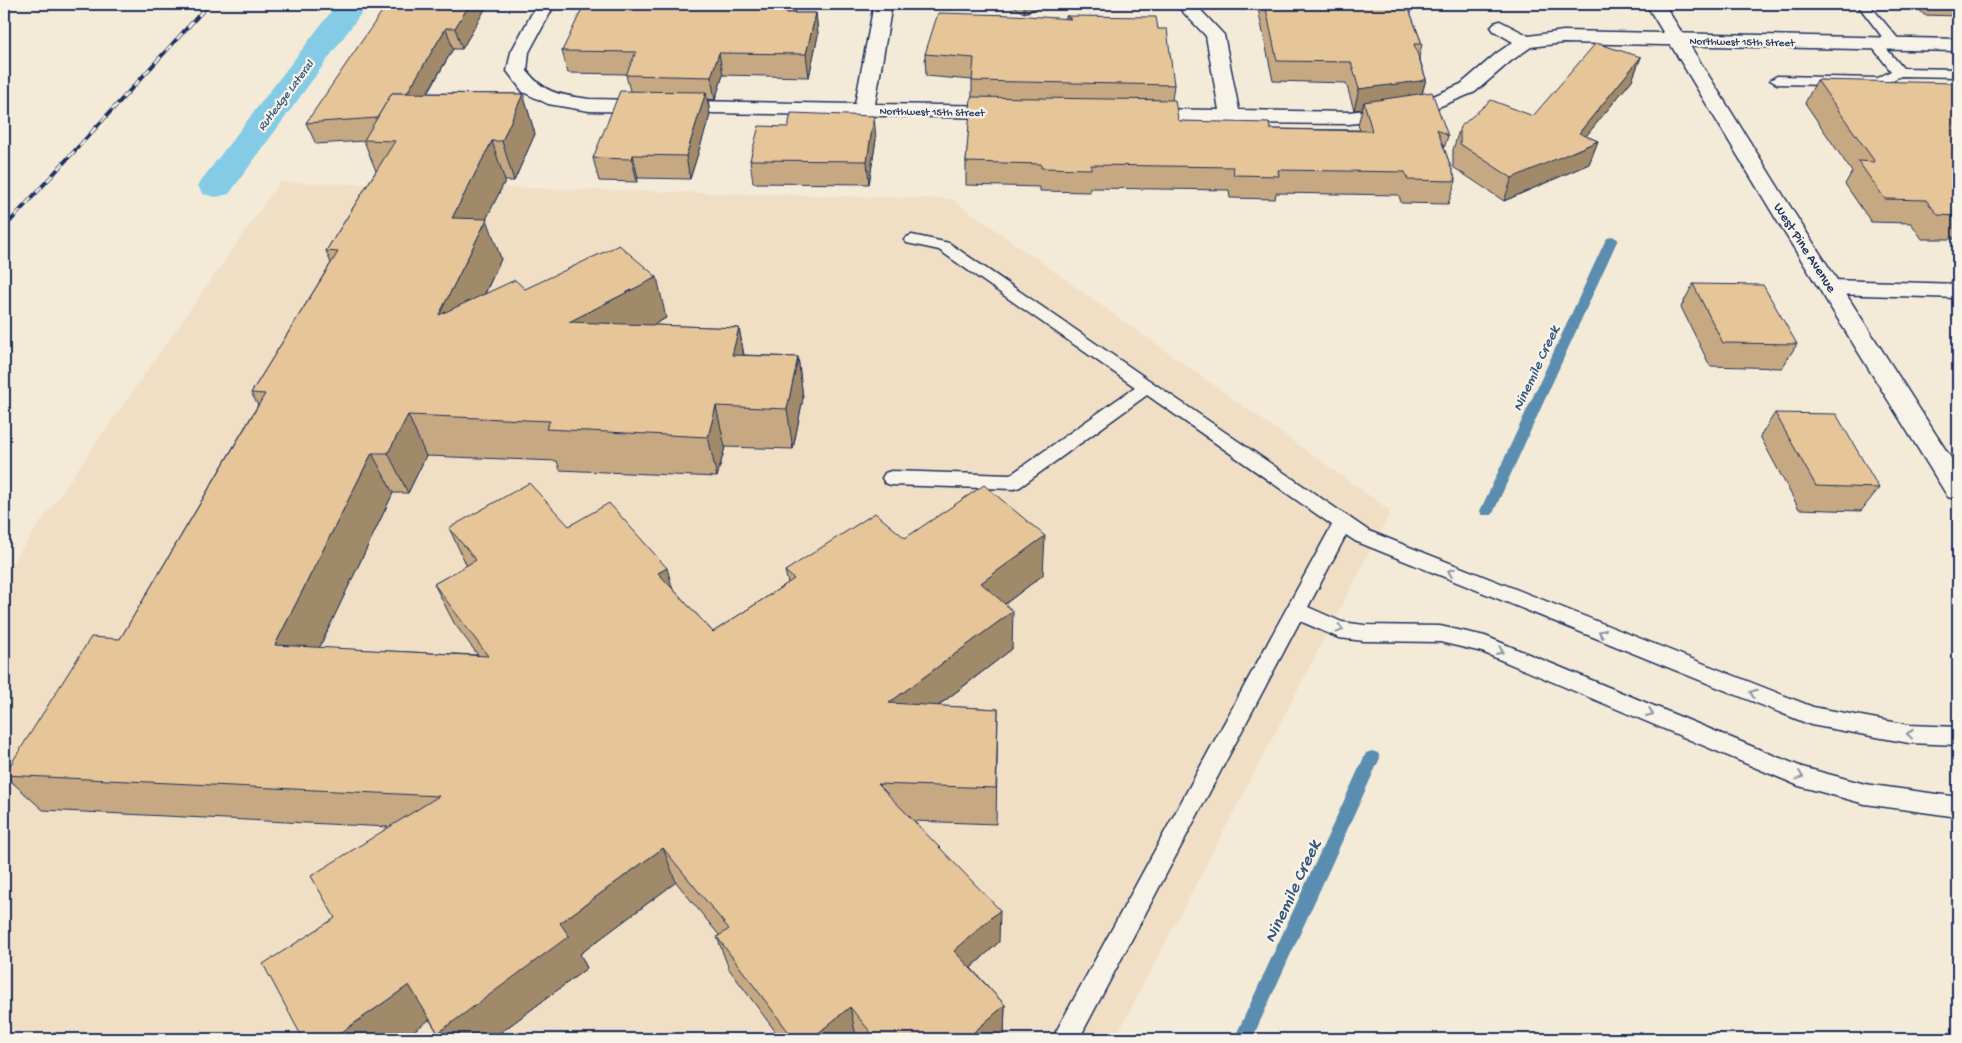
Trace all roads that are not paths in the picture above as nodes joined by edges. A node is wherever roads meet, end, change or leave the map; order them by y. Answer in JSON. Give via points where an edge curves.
{"nodes":[{"id":1,"x":546,"y":4,"type":"edge"},
{"id":2,"x":883,"y":4,"type":"edge"},
{"id":3,"x":1655,"y":4,"type":"edge"},
{"id":4,"x":1863,"y":4,"type":"edge"},
{"id":5,"x":1188,"y":7,"type":"dead end"},
{"id":6,"x":1500,"y":27,"type":"dead end"},
{"id":7,"x":1677,"y":40,"type":"junction"},
{"id":8,"x":1526,"y":42,"type":"junction"},
{"id":9,"x":1875,"y":43,"type":"junction"},
{"id":10,"x":1895,"y":44,"type":"junction"},
{"id":11,"x":1956,"y":47,"type":"edge"},
{"id":12,"x":1899,"y":72,"type":"junction"},
{"id":13,"x":1958,"y":73,"type":"edge"},
{"id":14,"x":1777,"y":80,"type":"dead end"},
{"id":15,"x":864,"y":110,"type":"junction"},
{"id":16,"x":1022,"y":113,"type":"edge"},
{"id":17,"x":1121,"y":115,"type":"edge"},
{"id":18,"x":1230,"y":117,"type":"junction"},
{"id":19,"x":912,"y":240,"type":"dead end"},
{"id":20,"x":1832,"y":287,"type":"junction"},
{"id":21,"x":1958,"y":291,"type":"edge"},
{"id":22,"x":1147,"y":387,"type":"junction"},
{"id":23,"x":891,"y":478,"type":"dead end"},
{"id":24,"x":1958,"y":490,"type":"edge"},
{"id":25,"x":1343,"y":523,"type":"junction"},
{"id":26,"x":1296,"y":610,"type":"junction"},
{"id":27,"x":1958,"y":736,"type":"edge"},
{"id":28,"x":1958,"y":807,"type":"edge"},
{"id":29,"x":1065,"y":1039,"type":"edge"}],
"edges":[{"from":1,"to":15,"type":"street","name":"Northwest 15th Street","via":[[520,52],[517,71],[530,88],[555,100],[590,105]]},
{"from":2,"to":15,"type":"street"},
{"from":3,"to":7,"type":"street","name":"West Pine Avenue"},
{"from":4,"to":10,"type":"lane"},
{"from":5,"to":18,"type":"street","via":[[1215,35]]},
{"from":6,"to":8,"type":"street"},
{"from":7,"to":8,"type":"street","name":"Northwest 15th Street","via":[[1563,37]]},
{"from":7,"to":9,"type":"street","name":"Northwest 15th Street"},
{"from":7,"to":20,"type":"street","name":"West Pine Avenue"},
{"from":8,"to":18,"type":"street","name":"Northwest 15th Street","via":[[1468,88],[1419,109],[1350,118]]},
{"from":9,"to":10,"type":"street","name":"Northwest 15th Street"},
{"from":9,"to":12,"type":"lane"},
{"from":10,"to":11,"type":"street","name":"Northwest 15th Street"},
{"from":12,"to":13,"type":"lane"},
{"from":12,"to":14,"type":"lane","via":[[1880,82]]},
{"from":15,"to":16,"type":"street","name":"Northwest 15th Street"},
{"from":17,"to":18,"type":"street","name":"Northwest 15th Street"},
{"from":19,"to":22,"type":"lane","via":[[944,246]]},
{"from":20,"to":21,"type":"street"},
{"from":20,"to":24,"type":"street","name":"West Pine Avenue"},
{"from":22,"to":23,"type":"lane","via":[[1014,482]]},
{"from":22,"to":25,"type":"lane"},
{"from":25,"to":26,"type":"lane"},
{"from":27,"to":25,"type":"lane","one_way":true,"via":[[1909,734],[1811,716],[1362,536]]},
{"from":26,"to":28,"type":"lane","one_way":true,"via":[[1339,630],[1440,634],[1485,644],[1799,776],[1865,794]]},
{"from":26,"to":29,"type":"lane"}]}
